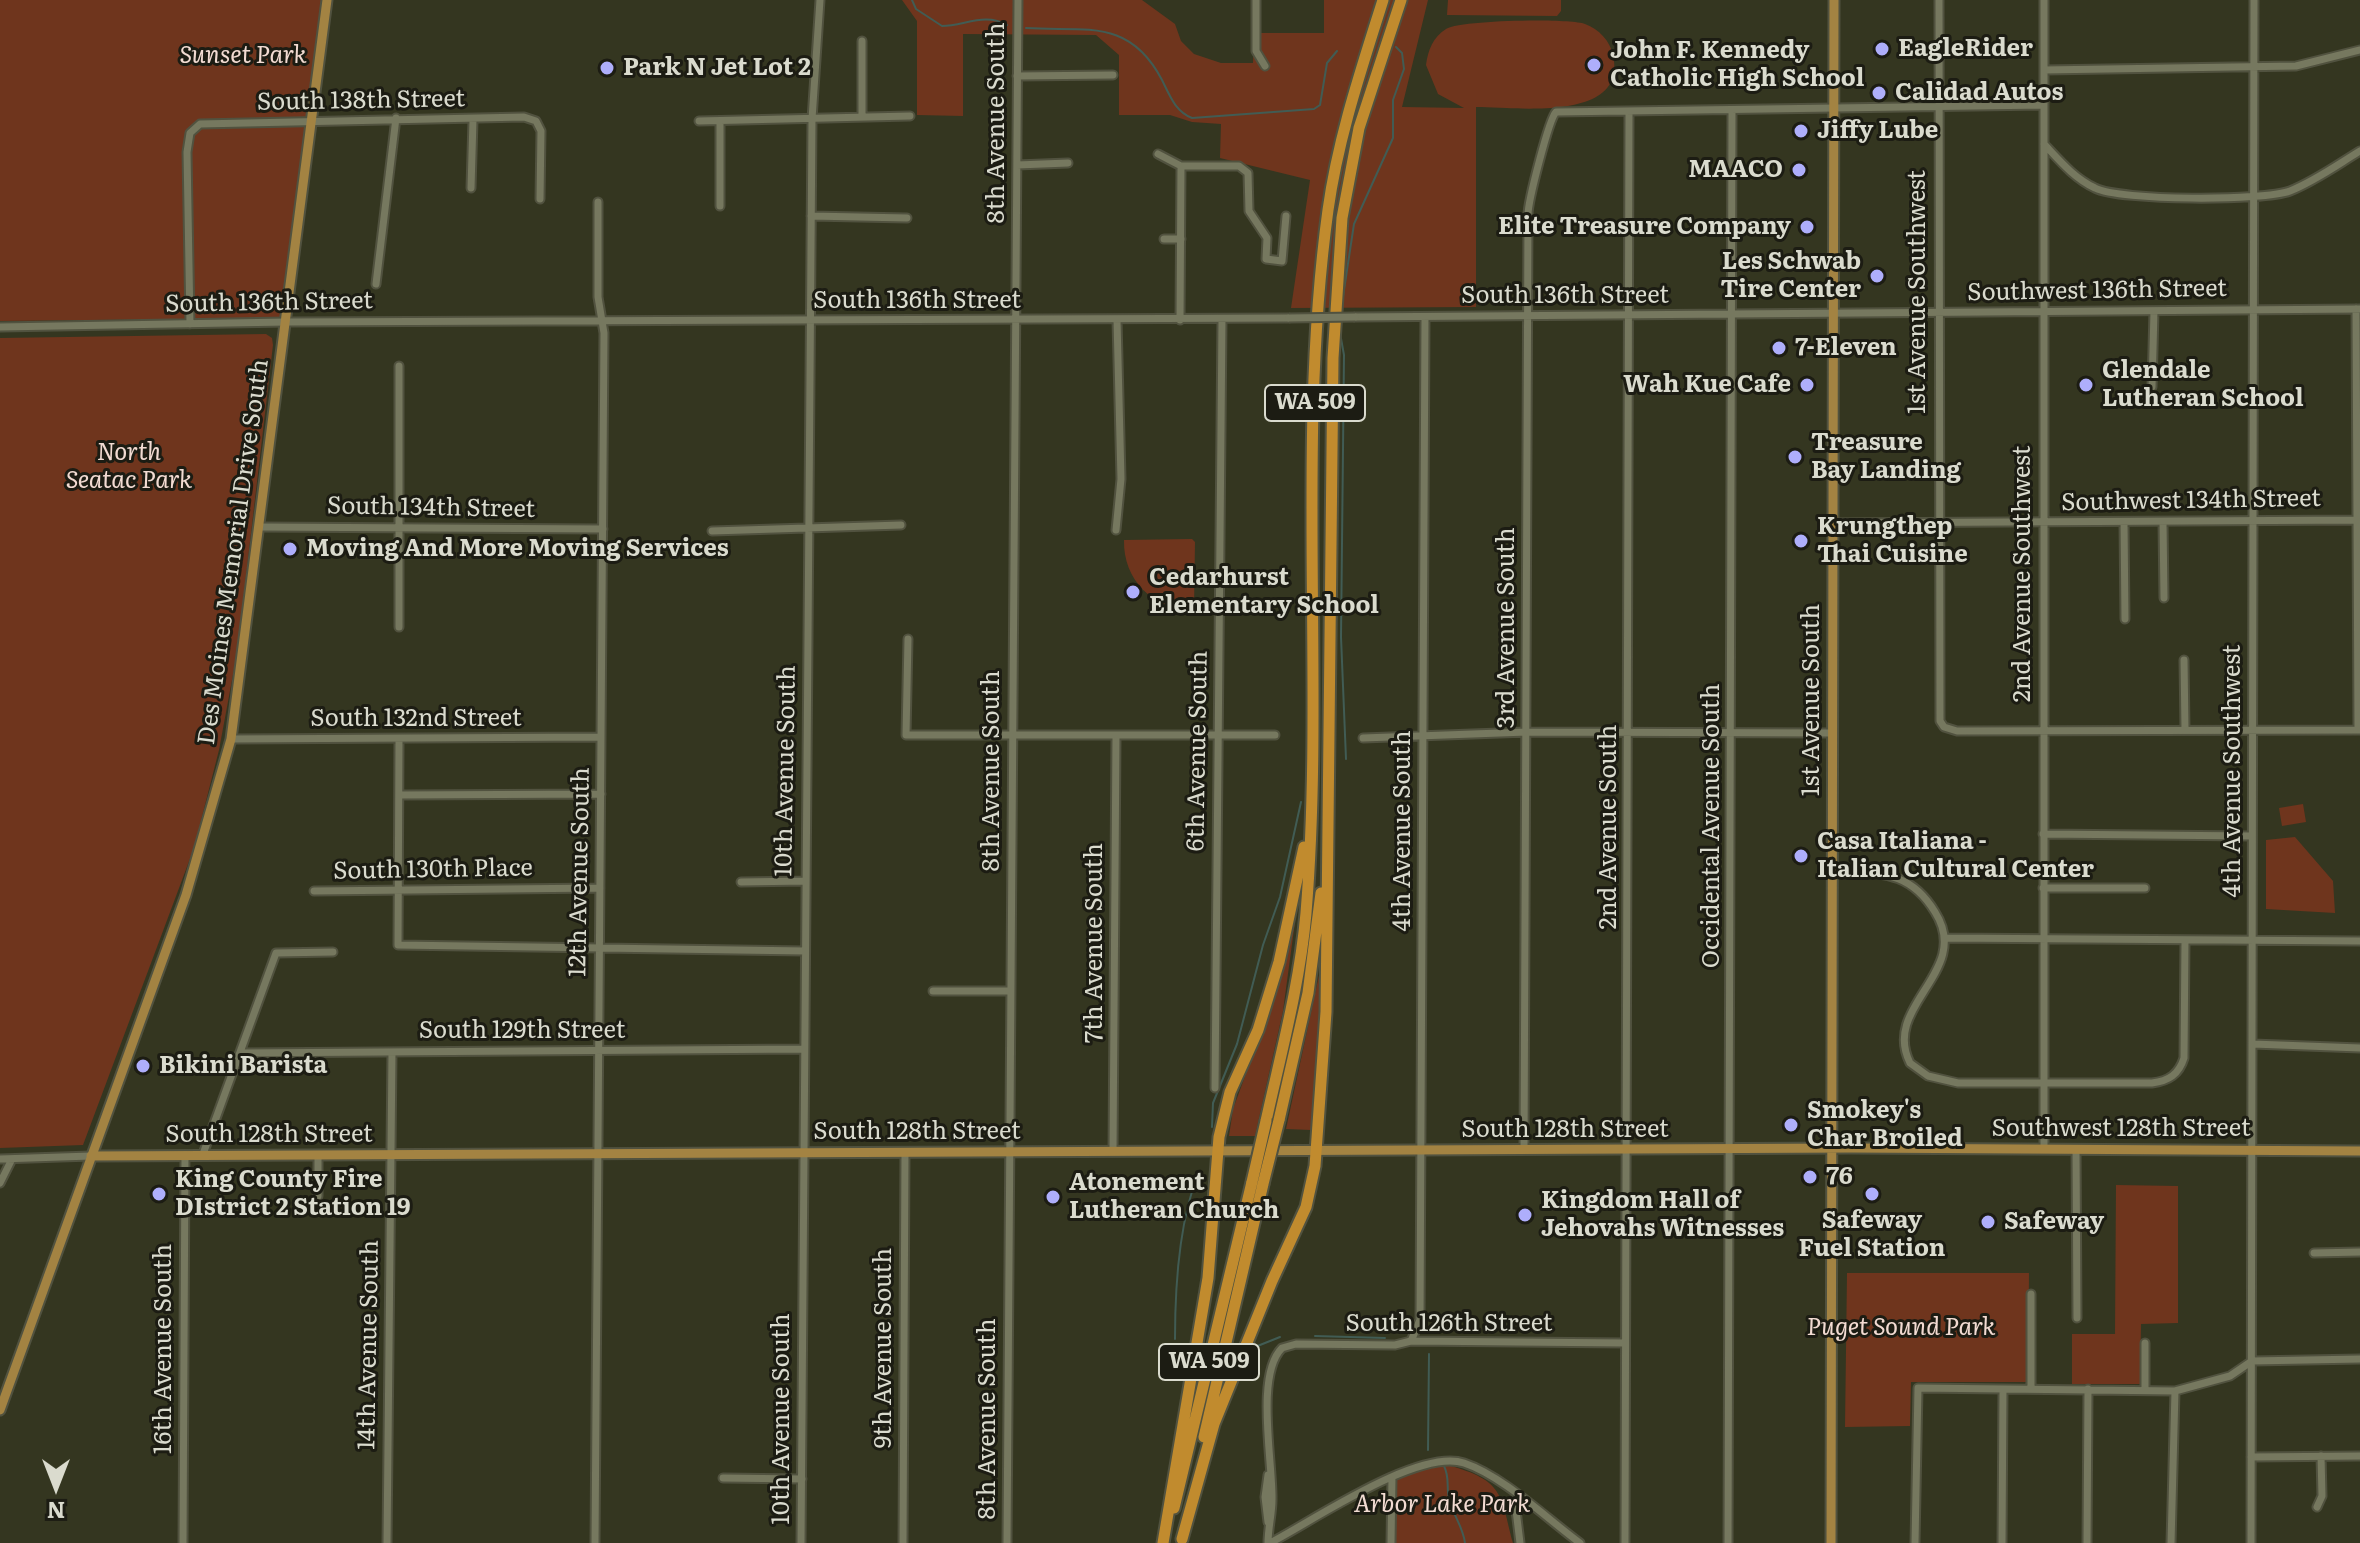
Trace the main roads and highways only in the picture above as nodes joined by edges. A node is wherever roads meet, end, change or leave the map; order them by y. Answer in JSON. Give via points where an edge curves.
{"nodes":[{"id":1,"x":327,"y":0,"type":"edge"},
{"id":2,"x":1383,"y":0,"type":"edge"},
{"id":3,"x":1401,"y":0,"type":"edge"},
{"id":4,"x":1834,"y":0,"type":"edge"},
{"id":5,"x":1330,"y":809,"type":"junction"},
{"id":6,"x":1312,"y":815,"type":"junction"},
{"id":7,"x":1272,"y":1121,"type":"junction"},
{"id":8,"x":1834,"y":1148,"type":"junction"},
{"id":9,"x":1316,"y":1151,"type":"junction"},
{"id":10,"x":2360,"y":1151,"type":"edge"},
{"id":11,"x":1216,"y":1152,"type":"junction"},
{"id":12,"x":91,"y":1156,"type":"junction"},
{"id":13,"x":1257,"y":1183,"type":"junction"},
{"id":14,"x":0,"y":1410,"type":"edge"},
{"id":15,"x":1182,"y":1541,"type":"edge"},
{"id":16,"x":1165,"y":1543,"type":"edge"},
{"id":17,"x":1831,"y":1543,"type":"edge"}],
"edges":[{"from":1,"to":12,"type":"main road","name":"Des Moines Memorial Drive South","via":[[231,739],[186,895]]},
{"from":2,"to":6,"type":"highway","number":"WA 509","via":[[1344,122],[1327,211],[1317,328]]},
{"from":3,"to":5,"type":"highway","number":"WA 509","via":[[1359,128],[1342,218],[1333,358]]},
{"from":4,"to":8,"type":"main road","name":"1st Avenue South"},
{"from":5,"to":7,"type":"highway","number":"WA 509","via":[[1308,993]]},
{"from":5,"to":9,"type":"highway","via":[[1326,1012]]},
{"from":6,"to":7,"type":"highway","number":"WA 509","via":[[1300,959]]},
{"from":6,"to":11,"type":"highway","via":[[1279,962],[1258,1030],[1230,1092]]},
{"from":7,"to":13,"type":"highway","number":"WA 509","bridge":true},
{"from":8,"to":9,"type":"main road","name":"South 128th Street"},
{"from":8,"to":10,"type":"main road","name":"Southwest 128th Street"},
{"from":8,"to":17,"type":"main road","name":"1st Avenue South"},
{"from":9,"to":11,"type":"main road","name":"South 128th Street"},
{"from":9,"to":15,"type":"highway","via":[[1306,1207],[1214,1424]]},
{"from":11,"to":12,"type":"main road","name":"South 128th Street"},
{"from":11,"to":16,"type":"highway","via":[[1208,1278]]},
{"from":12,"to":14,"type":"main road","name":"Des Moines Memorial Drive South"},
{"from":13,"to":15,"type":"highway","number":"WA 509"},
{"from":13,"to":16,"type":"highway","number":"WA 509"}]}
